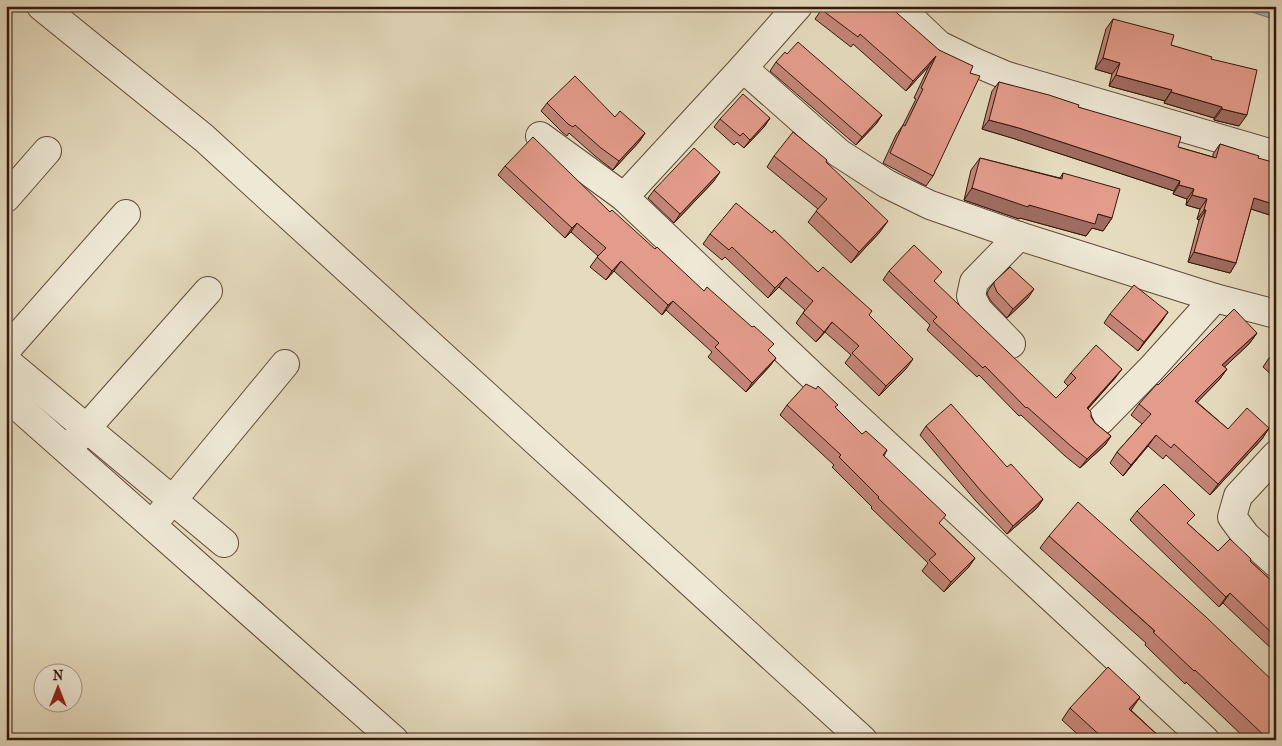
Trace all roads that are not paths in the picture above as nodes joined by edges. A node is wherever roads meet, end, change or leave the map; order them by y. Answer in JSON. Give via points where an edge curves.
{"nodes":[{"id":1,"x":41,"y":6,"type":"edge"},
{"id":2,"x":798,"y":6,"type":"edge"},
{"id":3,"x":898,"y":6,"type":"edge"},
{"id":4,"x":743,"y":68,"type":"junction"},
{"id":5,"x":540,"y":136,"type":"dead end"},
{"id":6,"x":47,"y":152,"type":"dead end"},
{"id":7,"x":1276,"y":155,"type":"edge"},
{"id":8,"x":624,"y":197,"type":"junction"},
{"id":9,"x":6,"y":198,"type":"edge"},
{"id":10,"x":126,"y":214,"type":"dead end"},
{"id":11,"x":1019,"y":236,"type":"junction"},
{"id":12,"x":208,"y":291,"type":"dead end"},
{"id":13,"x":1215,"y":298,"type":"junction"},
{"id":14,"x":1276,"y":314,"type":"edge"},
{"id":15,"x":1012,"y":344,"type":"dead end"},
{"id":16,"x":6,"y":350,"type":"edge"},
{"id":17,"x":6,"y":361,"type":"edge"},
{"id":18,"x":285,"y":364,"type":"dead end"},
{"id":19,"x":6,"y":396,"type":"edge"},
{"id":20,"x":1100,"y":422,"type":"dead end"},
{"id":21,"x":87,"y":427,"type":"junction"},
{"id":22,"x":67,"y":450,"type":"junction"},
{"id":23,"x":1276,"y":455,"type":"edge"},
{"id":24,"x":173,"y":500,"type":"junction"},
{"id":25,"x":152,"y":525,"type":"junction"},
{"id":26,"x":224,"y":543,"type":"dead end"},
{"id":27,"x":1276,"y":563,"type":"edge"},
{"id":28,"x":394,"y":740,"type":"edge"},
{"id":29,"x":863,"y":740,"type":"edge"},
{"id":30,"x":1205,"y":740,"type":"edge"}],
"edges":[{"from":1,"to":29,"type":"street","via":[[204,138]]},
{"from":2,"to":4,"type":"street"},
{"from":3,"to":7,"type":"street","via":[[939,45],[1007,76]]},
{"from":4,"to":8,"type":"street"},
{"from":4,"to":11,"type":"street","via":[[839,153],[888,184],[930,204]]},
{"from":5,"to":8,"type":"street"},
{"from":6,"to":9,"type":"street"},
{"from":8,"to":30,"type":"street"},
{"from":10,"to":16,"type":"street"},
{"from":11,"to":13,"type":"street"},
{"from":11,"to":15,"type":"street","via":[[974,282],[971,296],[978,310]]},
{"from":12,"to":21,"type":"street"},
{"from":13,"to":14,"type":"street"},
{"from":13,"to":20,"type":"street"},
{"from":17,"to":21,"type":"street"},
{"from":18,"to":24,"type":"street"},
{"from":19,"to":22,"type":"street"},
{"from":21,"to":22,"type":"street"},
{"from":21,"to":24,"type":"street"},
{"from":22,"to":25,"type":"street"},
{"from":23,"to":27,"type":"street","via":[[1238,496],[1232,517],[1246,536]]},
{"from":24,"to":25,"type":"street"},
{"from":24,"to":26,"type":"street"},
{"from":25,"to":28,"type":"street"}]}
